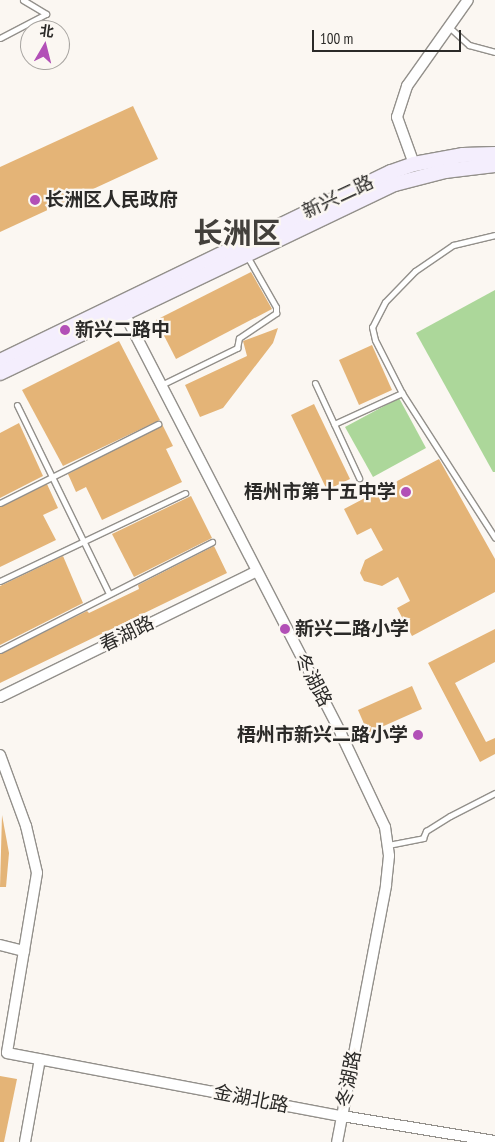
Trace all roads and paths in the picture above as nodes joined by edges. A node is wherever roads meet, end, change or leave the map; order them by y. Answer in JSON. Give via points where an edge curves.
{"nodes":[{"id":1,"x":23,"y":0,"type":"edge"},
{"id":2,"x":468,"y":0,"type":"edge"},
{"id":3,"x":449,"y":27,"type":"junction"},
{"id":4,"x":0,"y":38,"type":"edge"},
{"id":5,"x":495,"y":52,"type":"edge"},
{"id":6,"x":495,"y":154,"type":"edge"},
{"id":7,"x":414,"y":164,"type":"junction"},
{"id":8,"x":495,"y":165,"type":"edge"},
{"id":9,"x":495,"y":235,"type":"edge"},
{"id":10,"x":247,"y":256,"type":"junction"},
{"id":11,"x":122,"y":309,"type":"junction"},
{"id":12,"x":0,"y":361,"type":"edge"},
{"id":13,"x":0,"y":373,"type":"edge"},
{"id":14,"x":315,"y":383,"type":"dead end"},
{"id":15,"x":160,"y":385,"type":"junction"},
{"id":16,"x":402,"y":393,"type":"junction"},
{"id":17,"x":17,"y":405,"type":"dead end"},
{"id":18,"x":158,"y":424,"type":"dead end"},
{"id":19,"x":334,"y":424,"type":"junction"},
{"id":20,"x":52,"y":477,"type":"junction"},
{"id":21,"x":359,"y":478,"type":"dead end"},
{"id":22,"x":184,"y":492,"type":"dead end"},
{"id":23,"x":0,"y":503,"type":"edge"},
{"id":24,"x":495,"y":523,"type":"edge"},
{"id":25,"x":488,"y":526,"type":"junction"},
{"id":26,"x":495,"y":538,"type":"edge"},
{"id":27,"x":83,"y":541,"type":"junction"},
{"id":28,"x":212,"y":542,"type":"dead end"},
{"id":29,"x":255,"y":572,"type":"junction"},
{"id":30,"x":0,"y":581,"type":"edge"},
{"id":31,"x":109,"y":594,"type":"junction"},
{"id":32,"x":0,"y":650,"type":"edge"},
{"id":33,"x":0,"y":696,"type":"edge"},
{"id":34,"x":0,"y":755,"type":"edge"},
{"id":35,"x":495,"y":794,"type":"edge"},
{"id":36,"x":388,"y":846,"type":"junction"},
{"id":37,"x":0,"y":945,"type":"edge"},
{"id":38,"x":24,"y":951,"type":"junction"},
{"id":39,"x":40,"y":1059,"type":"junction"},
{"id":40,"x":342,"y":1116,"type":"junction"},
{"id":41,"x":25,"y":1142,"type":"edge"},
{"id":42,"x":337,"y":1142,"type":"edge"},
{"id":43,"x":495,"y":1142,"type":"edge"}],
"edges":[{"from":1,"to":4,"type":"lane","via":[[46,14]]},
{"from":2,"to":3,"type":"street"},
{"from":3,"to":5,"type":"lane","via":[[470,45]]},
{"from":3,"to":7,"type":"street","via":[[407,86],[397,117]]},
{"from":6,"to":7,"type":"main road","name":"新兴二路","via":[[463,155]]},
{"from":7,"to":11,"type":"main road","name":"新兴二路","via":[[240,243]]},
{"from":8,"to":10,"type":"main road","name":"新兴二路","via":[[454,169],[395,184]]},
{"from":9,"to":16,"type":"lane","via":[[453,245],[438,255],[415,271],[376,317],[372,327],[375,340]]},
{"from":10,"to":11,"type":"main road","name":"新兴二路"},
{"from":10,"to":15,"type":"lane","via":[[276,307],[276,313],[240,338],[237,348]]},
{"from":11,"to":12,"type":"main road","name":"新兴二路"},
{"from":11,"to":13,"type":"main road","name":"新兴二路"},
{"from":11,"to":15,"type":"street","name":"冬湖路"},
{"from":14,"to":19,"type":"lane"},
{"from":15,"to":29,"type":"street","name":"冬湖路"},
{"from":16,"to":19,"type":"lane"},
{"from":16,"to":25,"type":"lane"},
{"from":17,"to":20,"type":"lane"},
{"from":18,"to":20,"type":"lane"},
{"from":19,"to":21,"type":"lane"},
{"from":20,"to":23,"type":"lane"},
{"from":20,"to":27,"type":"lane"},
{"from":22,"to":27,"type":"lane"},
{"from":24,"to":25,"type":"lane"},
{"from":25,"to":26,"type":"lane"},
{"from":27,"to":30,"type":"lane"},
{"from":27,"to":31,"type":"lane"},
{"from":28,"to":31,"type":"lane"},
{"from":29,"to":33,"type":"street","name":"春湖路"},
{"from":29,"to":36,"type":"street","name":"冬湖路","via":[[341,734],[385,826]]},
{"from":31,"to":32,"type":"lane"},
{"from":34,"to":38,"type":"street","via":[[26,826],[37,873]]},
{"from":35,"to":36,"type":"lane","via":[[450,816],[426,831],[423,838]]},
{"from":36,"to":40,"type":"street","name":"冬湖路","via":[[386,886]]},
{"from":37,"to":38,"type":"street"},
{"from":38,"to":39,"type":"street","name":"金湖北路","via":[[7,1053]]},
{"from":39,"to":40,"type":"street","name":"金湖北路"},
{"from":39,"to":41,"type":"street"},
{"from":40,"to":42,"type":"street","name":"冬湖路"},
{"from":40,"to":43,"type":"street","name":"金湖北路"}]}
